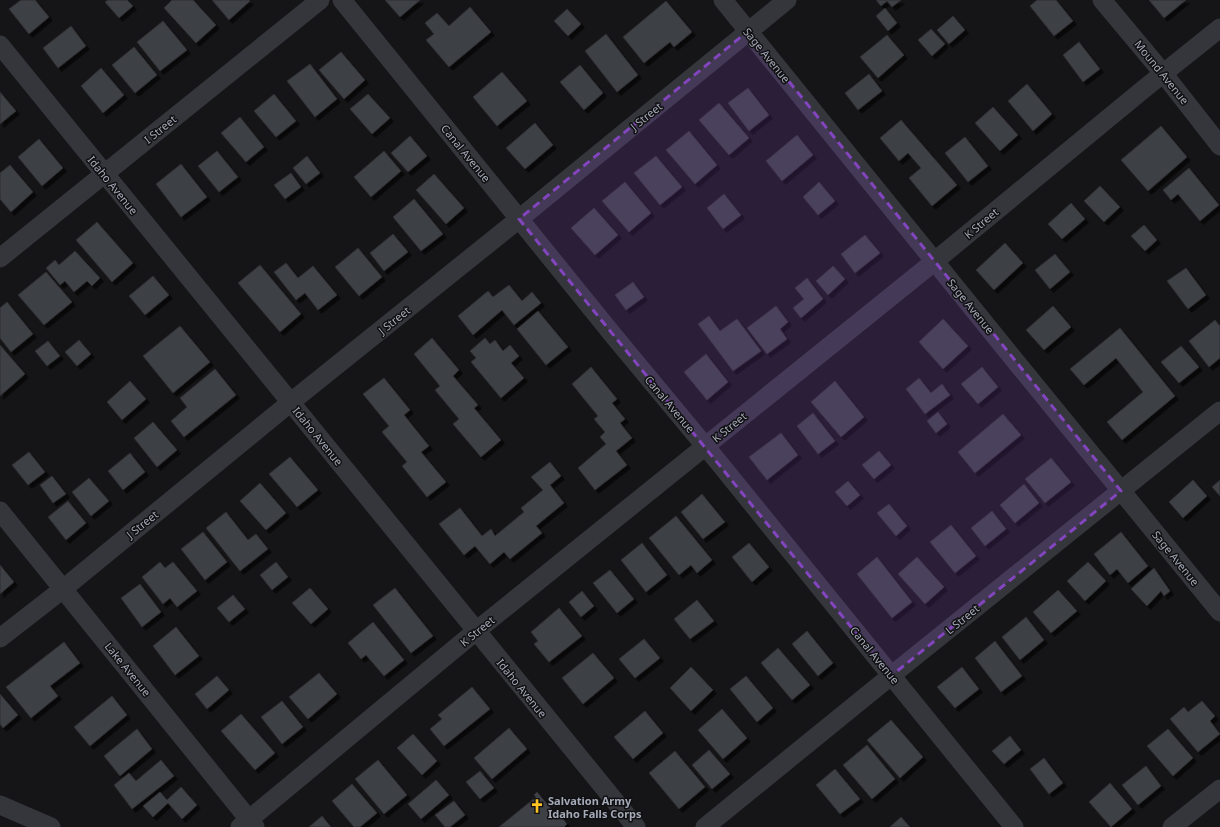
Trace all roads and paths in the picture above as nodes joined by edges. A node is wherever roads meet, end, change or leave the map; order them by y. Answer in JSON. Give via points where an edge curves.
{"nodes":[{"id":1,"x":320,"y":0,"type":"edge"},
{"id":2,"x":342,"y":0,"type":"edge"},
{"id":3,"x":723,"y":0,"type":"edge"},
{"id":4,"x":787,"y":0,"type":"edge"},
{"id":5,"x":1102,"y":0,"type":"edge"},
{"id":6,"x":1220,"y":28,"type":"edge"},
{"id":7,"x":748,"y":31,"type":"junction"},
{"id":8,"x":0,"y":45,"type":"edge"},
{"id":9,"x":1163,"y":73,"type":"junction"},
{"id":10,"x":1220,"y":146,"type":"edge"},
{"id":11,"x":105,"y":174,"type":"junction"},
{"id":12,"x":519,"y":219,"type":"junction"},
{"id":13,"x":0,"y":258,"type":"edge"},
{"id":14,"x":935,"y":261,"type":"junction"},
{"id":15,"x":291,"y":402,"type":"junction"},
{"id":16,"x":1220,"y":411,"type":"edge"},
{"id":17,"x":705,"y":446,"type":"junction"},
{"id":18,"x":1121,"y":491,"type":"junction"},
{"id":19,"x":0,"y":512,"type":"edge"},
{"id":20,"x":63,"y":589,"type":"junction"},
{"id":21,"x":1220,"y":612,"type":"edge"},
{"id":22,"x":476,"y":632,"type":"junction"},
{"id":23,"x":0,"y":638,"type":"edge"},
{"id":24,"x":891,"y":676,"type":"junction"},
{"id":25,"x":1220,"y":789,"type":"edge"},
{"id":26,"x":0,"y":805,"type":"edge"},
{"id":27,"x":248,"y":824,"type":"edge"},
{"id":28,"x":51,"y":827,"type":"edge"},
{"id":29,"x":636,"y":827,"type":"edge"},
{"id":30,"x":705,"y":827,"type":"edge"},
{"id":31,"x":1014,"y":827,"type":"edge"},
{"id":32,"x":1172,"y":827,"type":"edge"}],
"edges":[{"from":1,"to":11,"type":"street","name":"I Street"},
{"from":2,"to":12,"type":"street","name":"Canal Avenue"},
{"from":3,"to":7,"type":"street","name":"Sage Avenue"},
{"from":4,"to":7,"type":"street","name":"J Street"},
{"from":5,"to":9,"type":"street","name":"Mound Avenue"},
{"from":6,"to":9,"type":"street","name":"K Street"},
{"from":7,"to":12,"type":"street","name":"J Street"},
{"from":7,"to":14,"type":"street","name":"Sage Avenue"},
{"from":8,"to":11,"type":"street","name":"Idaho Avenue"},
{"from":9,"to":10,"type":"street","name":"Mound Avenue"},
{"from":9,"to":14,"type":"street","name":"K Street"},
{"from":11,"to":13,"type":"street","name":"I Street"},
{"from":11,"to":15,"type":"street","name":"Idaho Avenue"},
{"from":12,"to":15,"type":"street","name":"J Street"},
{"from":12,"to":17,"type":"street","name":"Canal Avenue"},
{"from":14,"to":17,"type":"street","name":"K Street"},
{"from":14,"to":18,"type":"street","name":"Sage Avenue"},
{"from":15,"to":20,"type":"street","name":"J Street"},
{"from":15,"to":22,"type":"street","name":"Idaho Avenue"},
{"from":16,"to":18,"type":"street","name":"L Street"},
{"from":17,"to":22,"type":"street","name":"K Street"},
{"from":17,"to":24,"type":"street","name":"Canal Avenue"},
{"from":18,"to":21,"type":"street","name":"Sage Avenue"},
{"from":18,"to":24,"type":"street","name":"L Street"},
{"from":19,"to":20,"type":"street","name":"Lake Avenue"},
{"from":20,"to":23,"type":"street","name":"J Street"},
{"from":20,"to":27,"type":"street","name":"Lake Avenue"},
{"from":22,"to":27,"type":"street","name":"K Street"},
{"from":22,"to":29,"type":"street","name":"Idaho Avenue"},
{"from":24,"to":30,"type":"street","name":"L Street"},
{"from":24,"to":31,"type":"street","name":"Canal Avenue"},
{"from":25,"to":32,"type":"street"},
{"from":26,"to":28,"type":"street"}]}
